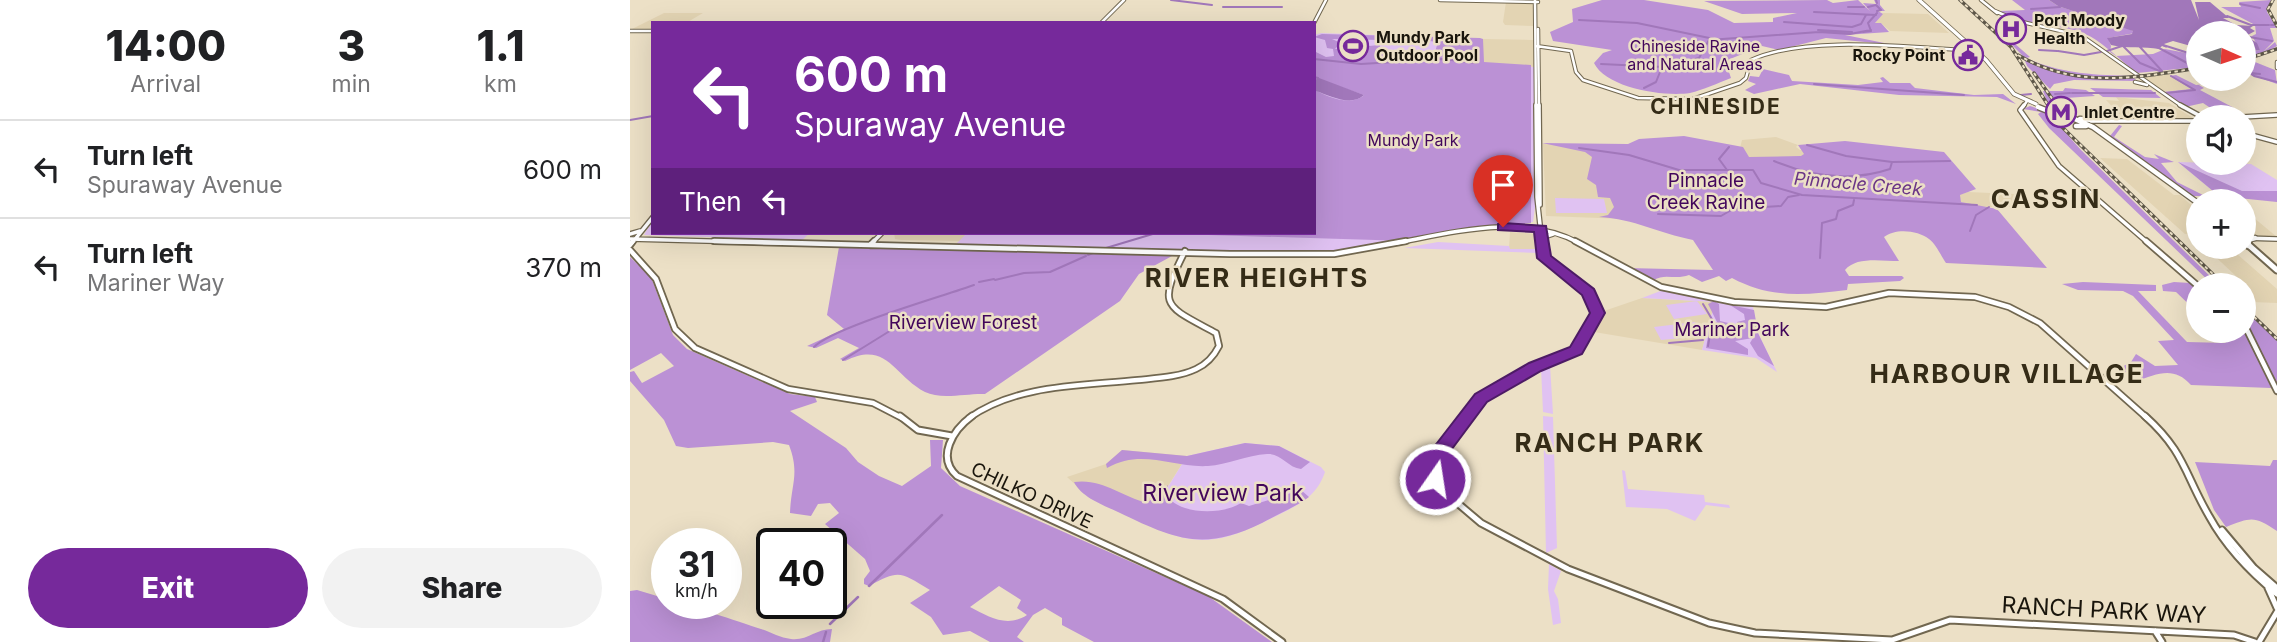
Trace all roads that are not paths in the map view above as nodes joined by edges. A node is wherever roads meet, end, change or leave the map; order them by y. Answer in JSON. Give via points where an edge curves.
{"nodes":[{"id":1,"x":1124,"y":0,"type":"edge"},
{"id":2,"x":1326,"y":0,"type":"edge"},
{"id":3,"x":1440,"y":0,"type":"edge"},
{"id":4,"x":1919,"y":0,"type":"edge"},
{"id":5,"x":1981,"y":0,"type":"edge"},
{"id":6,"x":1537,"y":1,"type":"edge"},
{"id":7,"x":1103,"y":21,"type":"edge"},
{"id":8,"x":1315,"y":21,"type":"edge"},
{"id":9,"x":630,"y":31,"type":"edge"},
{"id":10,"x":651,"y":31,"type":"edge"},
{"id":11,"x":1537,"y":46,"type":"junction"},
{"id":12,"x":1975,"y":50,"type":"junction"},
{"id":13,"x":2112,"y":58,"type":"junction"},
{"id":14,"x":2277,"y":62,"type":"edge"},
{"id":15,"x":2277,"y":68,"type":"edge"},
{"id":16,"x":2135,"y":82,"type":"dead end"},
{"id":17,"x":2147,"y":85,"type":"junction"},
{"id":18,"x":2025,"y":102,"type":"junction"},
{"id":19,"x":2186,"y":110,"type":"edge"},
{"id":20,"x":2186,"y":111,"type":"edge"},
{"id":21,"x":2057,"y":113,"type":"junction"},
{"id":22,"x":2277,"y":116,"type":"edge"},
{"id":23,"x":2256,"y":117,"type":"edge"},
{"id":24,"x":2186,"y":119,"type":"edge"},
{"id":25,"x":2186,"y":119,"type":"edge"},
{"id":26,"x":2083,"y":123,"type":"junction"},
{"id":27,"x":2099,"y":131,"type":"junction"},
{"id":28,"x":2256,"y":135,"type":"edge"},
{"id":29,"x":2277,"y":141,"type":"edge"},
{"id":30,"x":2186,"y":196,"type":"edge"},
{"id":31,"x":2186,"y":196,"type":"edge"},
{"id":32,"x":651,"y":219,"type":"edge"},
{"id":33,"x":1541,"y":222,"type":"junction"},
{"id":34,"x":1525,"y":228,"type":"junction"},
{"id":35,"x":1541,"y":233,"type":"junction"},
{"id":36,"x":1554,"y":233,"type":"junction"},
{"id":37,"x":881,"y":235,"type":"edge"},
{"id":38,"x":632,"y":237,"type":"edge"},
{"id":39,"x":2256,"y":238,"type":"edge"},
{"id":40,"x":2277,"y":239,"type":"edge"},
{"id":41,"x":647,"y":240,"type":"junction"},
{"id":42,"x":878,"y":240,"type":"junction"},
{"id":43,"x":868,"y":244,"type":"junction"},
{"id":44,"x":630,"y":247,"type":"edge"},
{"id":45,"x":1009,"y":248,"type":"junction"},
{"id":46,"x":2256,"y":252,"type":"edge"},
{"id":47,"x":1184,"y":253,"type":"junction"},
{"id":48,"x":1334,"y":254,"type":"junction"},
{"id":49,"x":2277,"y":272,"type":"edge"},
{"id":50,"x":2186,"y":276,"type":"edge"},
{"id":51,"x":2253,"y":343,"type":"edge"},
{"id":52,"x":2277,"y":391,"type":"edge"},
{"id":53,"x":952,"y":436,"type":"junction"},
{"id":54,"x":2273,"y":586,"type":"edge"},
{"id":55,"x":2277,"y":594,"type":"edge"},
{"id":56,"x":2277,"y":610,"type":"edge"},
{"id":57,"x":2155,"y":630,"type":"junction"},
{"id":58,"x":1282,"y":642,"type":"edge"},
{"id":59,"x":2162,"y":642,"type":"edge"},
{"id":60,"x":2257,"y":642,"type":"edge"}],
"edges":[{"from":1,"to":7,"type":"main road"},
{"from":2,"to":8,"type":"main road"},
{"from":3,"to":6,"type":"main road"},
{"from":4,"to":12,"type":"main road"},
{"from":5,"to":13,"type":"main road","via":[[2015,20],[2084,37]]},
{"from":6,"to":11,"type":"main road"},
{"from":9,"to":10,"type":"main road"},
{"from":11,"to":12,"type":"main road","via":[[1570,51],[1577,74],[1591,85],[1655,100],[1707,96],[1744,81],[1750,61],[1758,54],[1798,48]]},
{"from":11,"to":33,"type":"main road","via":[[1535,135]]},
{"from":12,"to":18,"type":"main road","via":[[2009,93]]},
{"from":13,"to":17,"type":"main road"},
{"from":13,"to":19,"type":"main road"},
{"from":14,"to":15,"type":"main road"},
{"from":16,"to":17,"type":"main road"},
{"from":17,"to":20,"type":"main road"},
{"from":18,"to":21,"type":"main road","bridge":true},
{"from":18,"to":50,"type":"main road","via":[[2018,106],[2059,166]]},
{"from":21,"to":26,"type":"main road"},
{"from":21,"to":26,"type":"main road"},
{"from":22,"to":23,"type":"main road"},
{"from":24,"to":26,"type":"main road"},
{"from":25,"to":26,"type":"main road"},
{"from":26,"to":27,"type":"main road"},
{"from":26,"to":27,"type":"main road"},
{"from":26,"to":30,"type":"main road"},
{"from":27,"to":31,"type":"main road"},
{"from":28,"to":29,"type":"main road"},
{"from":32,"to":38,"type":"main road"},
{"from":33,"to":34,"type":"main road"},
{"from":33,"to":35,"type":"main road"},
{"from":33,"to":36,"type":"main road"},
{"from":34,"to":35,"type":"main road"},
{"from":34,"to":48,"type":"main road","via":[[1466,230]]},
{"from":35,"to":36,"type":"main road"},
{"from":35,"to":36,"type":"main road"},
{"from":35,"to":48,"type":"main road","via":[[1483,230],[1381,250]]},
{"from":35,"to":57,"type":"main road","name":"RANCH PARK WAY","via":[[1544,258],[1589,292],[1597,313],[1577,351],[1535,367],[1481,398],[1435,458],[1435,477],[1447,495],[1481,523],[1580,575],[1734,630],[1892,640],[1950,620]]},
{"from":36,"to":54,"type":"main road","via":[[1654,284],[1685,294],[1826,307],[1913,293],[1975,297],[2017,310],[2048,330],[2170,439],[2207,513],[2240,561]]},
{"from":37,"to":42,"type":"main road"},
{"from":38,"to":41,"type":"main road"},
{"from":38,"to":43,"type":"main road"},
{"from":38,"to":44,"type":"main road"},
{"from":39,"to":40,"type":"main road"},
{"from":41,"to":43,"type":"main road"},
{"from":41,"to":44,"type":"main road"},
{"from":42,"to":43,"type":"main road"},
{"from":42,"to":45,"type":"main road"},
{"from":43,"to":45,"type":"main road"},
{"from":44,"to":53,"type":"main road","via":[[656,279],[674,329],[695,348],[788,390],[869,402],[895,412],[918,430]]},
{"from":45,"to":47,"type":"main road"},
{"from":46,"to":49,"type":"main road"},
{"from":47,"to":48,"type":"main road"},
{"from":47,"to":53,"type":"main road","via":[[1167,287],[1167,298],[1177,312],[1217,334],[1218,348],[1206,362],[1178,374],[1017,395],[977,412]]},
{"from":51,"to":52,"type":"main road"},
{"from":53,"to":58,"type":"main road","name":"CHILKO DRIVE","via":[[946,461],[960,479],[1223,599]]},
{"from":54,"to":55,"type":"main road"},
{"from":54,"to":56,"type":"main road"},
{"from":56,"to":60,"type":"main road"},
{"from":57,"to":59,"type":"main road"},
{"from":57,"to":60,"type":"main road","name":"RANCH PARK WAY","via":[[2234,635]]}]}
